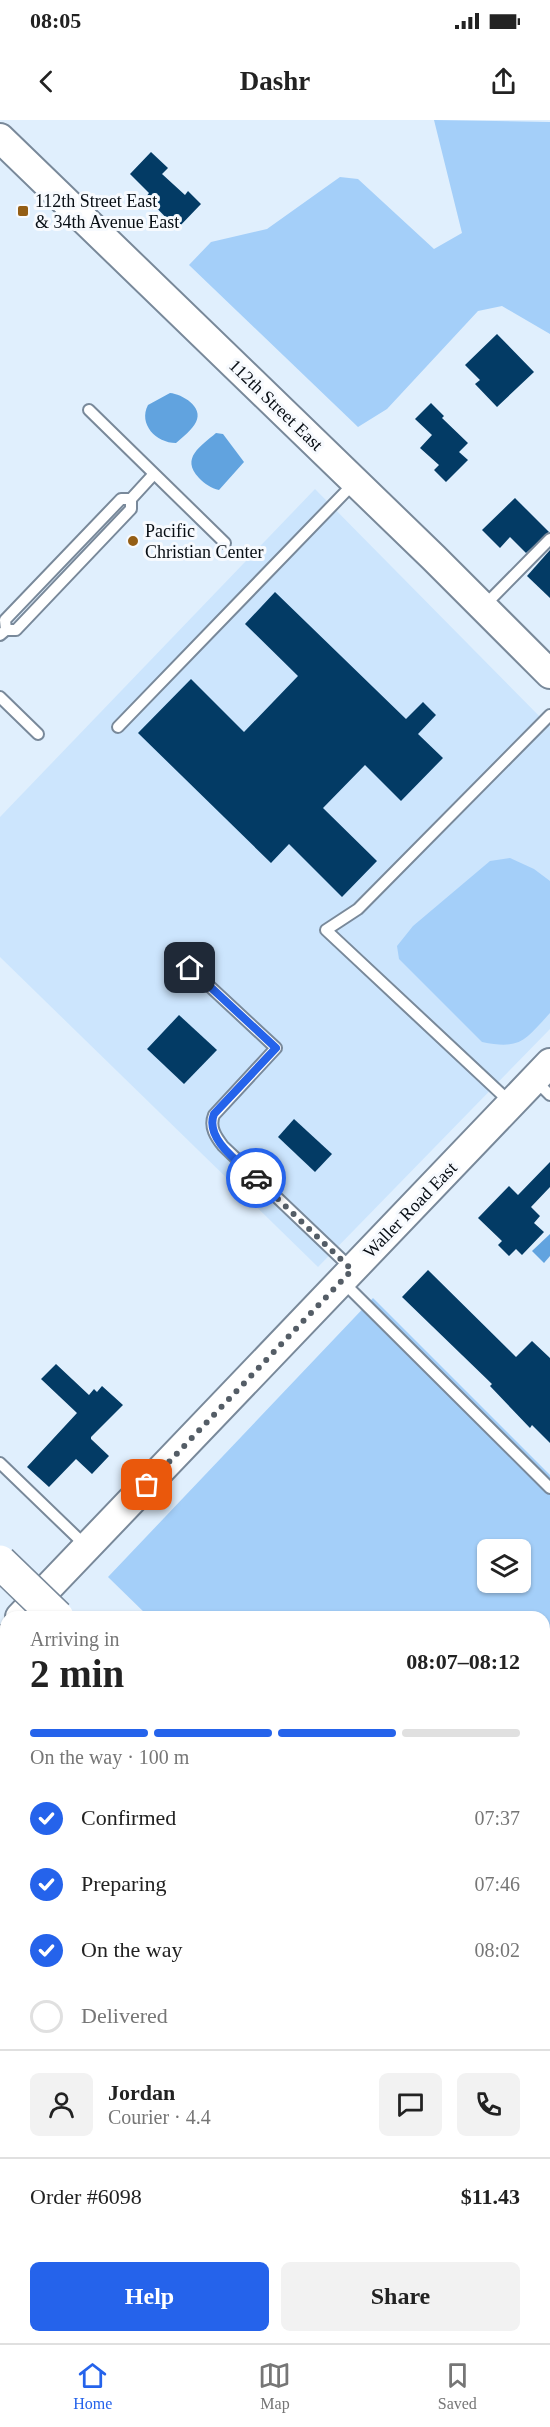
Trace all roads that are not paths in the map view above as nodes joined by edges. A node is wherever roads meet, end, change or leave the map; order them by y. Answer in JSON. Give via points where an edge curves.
{"nodes":[{"id":1,"x":0,"y":138,"type":"edge"},
{"id":2,"x":89,"y":410,"type":"dead end"},
{"id":3,"x":153,"y":475,"type":"junction"},
{"id":4,"x":355,"y":482,"type":"junction"},
{"id":5,"x":550,"y":539,"type":"edge"},
{"id":6,"x":225,"y":543,"type":"dead end"},
{"id":7,"x":482,"y":607,"type":"junction"},
{"id":8,"x":3,"y":632,"type":"edge"},
{"id":9,"x":550,"y":674,"type":"edge"},
{"id":10,"x":0,"y":697,"type":"edge"},
{"id":11,"x":550,"y":715,"type":"edge"},
{"id":12,"x":118,"y":727,"type":"dead end"},
{"id":13,"x":38,"y":734,"type":"dead end"},
{"id":14,"x":190,"y":968,"type":"dead end"},
{"id":15,"x":545,"y":1079,"type":"edge"},
{"id":16,"x":511,"y":1103,"type":"junction"},
{"id":17,"x":347,"y":1275,"type":"junction"},
{"id":18,"x":0,"y":1463,"type":"edge"},
{"id":19,"x":550,"y":1488,"type":"edge"},
{"id":20,"x":87,"y":1547,"type":"junction"},
{"id":21,"x":0,"y":1562,"type":"edge"},
{"id":22,"x":26,"y":1611,"type":"edge"},
{"id":23,"x":51,"y":1611,"type":"edge"}],
"edges":[{"from":1,"to":4,"type":"main road","name":"112th Street East"},
{"from":2,"to":3,"type":"lane"},
{"from":3,"to":6,"type":"lane"},
{"from":3,"to":8,"type":"lane","via":[[131,499],[121,499],[112,508],[5,621]]},
{"from":4,"to":7,"type":"main road","name":"112th Street East"},
{"from":4,"to":12,"type":"lane"},
{"from":5,"to":7,"type":"lane"},
{"from":7,"to":9,"type":"main road","name":"112th Street East"},
{"from":10,"to":13,"type":"lane"},
{"from":11,"to":16,"type":"lane","via":[[358,909],[326,930]]},
{"from":14,"to":17,"type":"lane","via":[[276,1048],[214,1114],[211,1122],[216,1137]]},
{"from":15,"to":16,"type":"main road","name":"Waller Road East"},
{"from":16,"to":17,"type":"main road","name":"Waller Road East"},
{"from":17,"to":19,"type":"lane"},
{"from":17,"to":20,"type":"main road","name":"Waller Road East"},
{"from":18,"to":20,"type":"lane"},
{"from":20,"to":22,"type":"main road","name":"Waller Road East"},
{"from":21,"to":23,"type":"highway","bridge":true}]}
